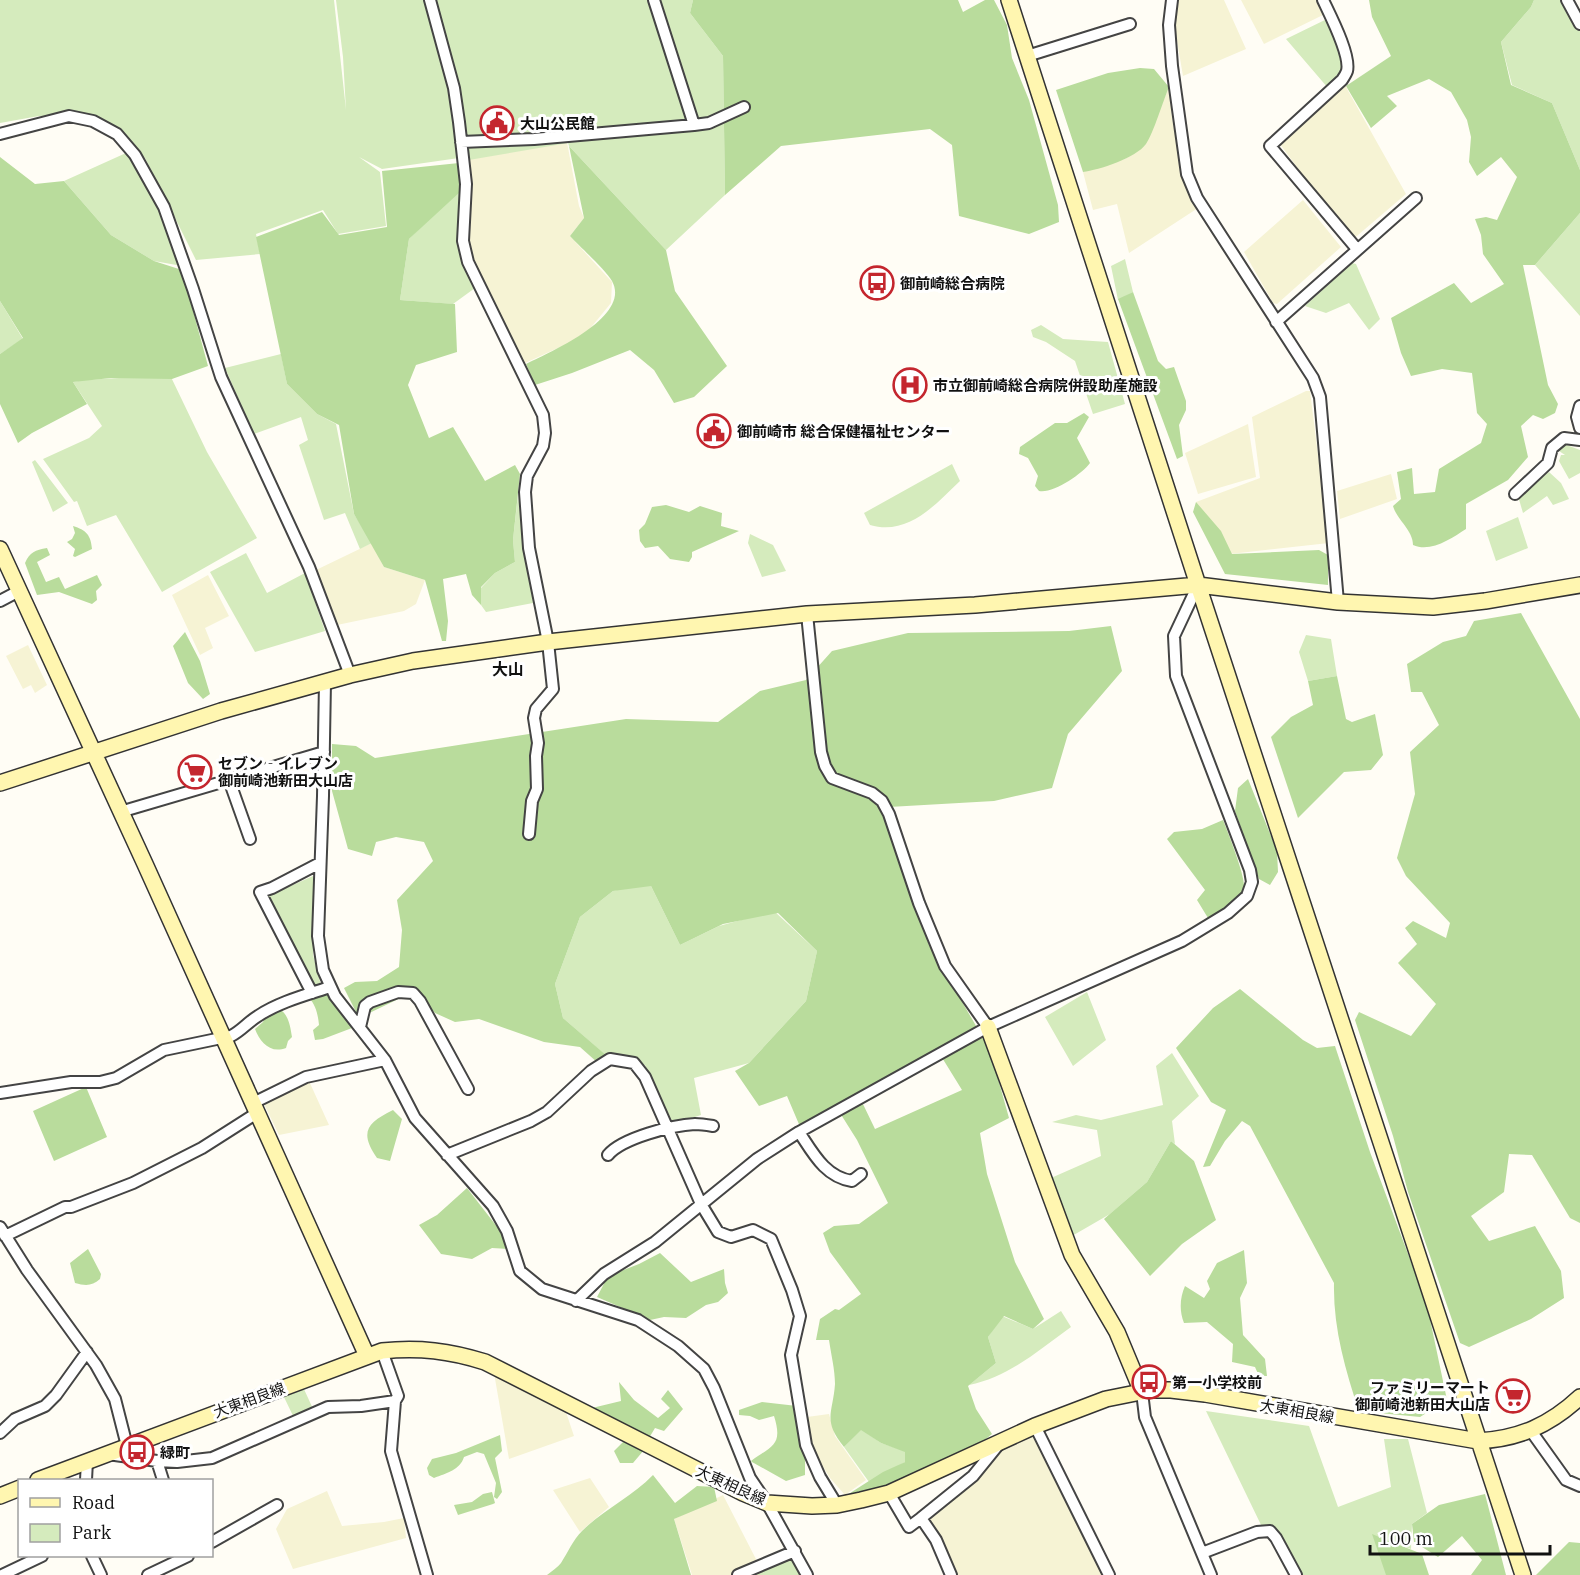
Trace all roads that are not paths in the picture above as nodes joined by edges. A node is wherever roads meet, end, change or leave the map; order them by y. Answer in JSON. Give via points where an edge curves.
{"nodes":[{"id":1,"x":430,"y":0,"type":"edge"},
{"id":2,"x":654,"y":0,"type":"edge"},
{"id":3,"x":1009,"y":0,"type":"edge"},
{"id":4,"x":1172,"y":0,"type":"edge"},
{"id":5,"x":1323,"y":0,"type":"edge"},
{"id":6,"x":1568,"y":0,"type":"edge"},
{"id":7,"x":1130,"y":24,"type":"dead end"},
{"id":8,"x":1580,"y":24,"type":"edge"},
{"id":9,"x":1027,"y":56,"type":"junction"},
{"id":10,"x":744,"y":107,"type":"dead end"},
{"id":11,"x":694,"y":125,"type":"junction"},
{"id":12,"x":0,"y":134,"type":"edge"},
{"id":13,"x":461,"y":142,"type":"junction"},
{"id":14,"x":1416,"y":198,"type":"dead end"},
{"id":15,"x":1357,"y":249,"type":"junction"},
{"id":16,"x":1276,"y":322,"type":"junction"},
{"id":17,"x":1580,"y":406,"type":"edge"},
{"id":18,"x":1580,"y":428,"type":"edge"},
{"id":19,"x":1580,"y":440,"type":"edge"},
{"id":20,"x":1515,"y":494,"type":"dead end"},
{"id":21,"x":0,"y":549,"type":"edge"},
{"id":22,"x":1198,"y":585,"type":"junction"},
{"id":23,"x":1580,"y":585,"type":"edge"},
{"id":24,"x":19,"y":591,"type":"junction"},
{"id":25,"x":0,"y":601,"type":"edge"},
{"id":26,"x":1338,"y":602,"type":"junction"},
{"id":27,"x":807,"y":614,"type":"junction"},
{"id":28,"x":548,"y":642,"type":"junction"},
{"id":29,"x":350,"y":675,"type":"junction"},
{"id":30,"x":325,"y":682,"type":"junction"},
{"id":31,"x":324,"y":752,"type":"junction"},
{"id":32,"x":93,"y":753,"type":"junction"},
{"id":33,"x":230,"y":780,"type":"junction"},
{"id":34,"x":0,"y":783,"type":"edge"},
{"id":35,"x":120,"y":812,"type":"junction"},
{"id":36,"x":529,"y":834,"type":"dead end"},
{"id":37,"x":250,"y":839,"type":"dead end"},
{"id":38,"x":320,"y":863,"type":"junction"},
{"id":39,"x":330,"y":987,"type":"junction"},
{"id":40,"x":312,"y":993,"type":"junction"},
{"id":41,"x":360,"y":1027,"type":"junction"},
{"id":42,"x":988,"y":1027,"type":"junction"},
{"id":43,"x":223,"y":1037,"type":"junction"},
{"id":44,"x":385,"y":1060,"type":"junction"},
{"id":45,"x":468,"y":1089,"type":"dead end"},
{"id":46,"x":0,"y":1093,"type":"edge"},
{"id":47,"x":255,"y":1108,"type":"junction"},
{"id":48,"x":714,"y":1126,"type":"dead end"},
{"id":49,"x":669,"y":1130,"type":"junction"},
{"id":50,"x":799,"y":1132,"type":"junction"},
{"id":51,"x":447,"y":1155,"type":"junction"},
{"id":52,"x":608,"y":1155,"type":"dead end"},
{"id":53,"x":861,"y":1174,"type":"dead end"},
{"id":54,"x":702,"y":1204,"type":"junction"},
{"id":55,"x":3,"y":1232,"type":"edge"},
{"id":56,"x":576,"y":1301,"type":"junction"},
{"id":57,"x":382,"y":1351,"type":"junction"},
{"id":58,"x":87,"y":1352,"type":"junction"},
{"id":59,"x":367,"y":1356,"type":"junction"},
{"id":60,"x":1142,"y":1392,"type":"junction"},
{"id":61,"x":395,"y":1401,"type":"junction"},
{"id":62,"x":1578,"y":1402,"type":"edge"},
{"id":63,"x":1035,"y":1426,"type":"junction"},
{"id":64,"x":1531,"y":1431,"type":"junction"},
{"id":65,"x":0,"y":1433,"type":"edge"},
{"id":66,"x":1478,"y":1441,"type":"junction"},
{"id":67,"x":1001,"y":1442,"type":"junction"},
{"id":68,"x":127,"y":1446,"type":"junction"},
{"id":69,"x":106,"y":1454,"type":"junction"},
{"id":70,"x":87,"y":1461,"type":"junction"},
{"id":71,"x":157,"y":1461,"type":"junction"},
{"id":72,"x":41,"y":1479,"type":"edge"},
{"id":73,"x":86,"y":1479,"type":"edge"},
{"id":74,"x":163,"y":1479,"type":"edge"},
{"id":75,"x":1580,"y":1486,"type":"edge"},
{"id":76,"x":18,"y":1489,"type":"edge"},
{"id":77,"x":889,"y":1493,"type":"junction"},
{"id":78,"x":0,"y":1496,"type":"edge"},
{"id":79,"x":767,"y":1503,"type":"junction"},
{"id":80,"x":277,"y":1505,"type":"dead end"},
{"id":81,"x":837,"y":1505,"type":"junction"},
{"id":82,"x":921,"y":1518,"type":"junction"},
{"id":83,"x":213,"y":1541,"type":"edge"},
{"id":84,"x":795,"y":1551,"type":"junction"},
{"id":85,"x":1202,"y":1553,"type":"junction"},
{"id":86,"x":40,"y":1557,"type":"edge"},
{"id":87,"x":92,"y":1557,"type":"edge"},
{"id":88,"x":186,"y":1557,"type":"edge"},
{"id":89,"x":2,"y":1575,"type":"edge"},
{"id":90,"x":101,"y":1575,"type":"edge"},
{"id":91,"x":148,"y":1575,"type":"edge"},
{"id":92,"x":427,"y":1575,"type":"edge"},
{"id":93,"x":738,"y":1575,"type":"edge"},
{"id":94,"x":807,"y":1575,"type":"edge"},
{"id":95,"x":951,"y":1575,"type":"edge"},
{"id":96,"x":1109,"y":1575,"type":"edge"},
{"id":97,"x":1211,"y":1575,"type":"edge"},
{"id":98,"x":1296,"y":1575,"type":"edge"},
{"id":99,"x":1523,"y":1575,"type":"edge"}],
"edges":[{"from":1,"to":13,"type":"street","via":[[454,88]]},
{"from":2,"to":11,"type":"street"},
{"from":3,"to":9,"type":"street"},
{"from":4,"to":16,"type":"street","via":[[1172,66],[1187,174],[1197,198]]},
{"from":5,"to":15,"type":"street","via":[[1345,54],[1347,70],[1342,80],[1270,146]]},
{"from":6,"to":8,"type":"street"},
{"from":7,"to":9,"type":"street"},
{"from":9,"to":22,"type":"street"},
{"from":10,"to":11,"type":"street","via":[[709,123]]},
{"from":11,"to":13,"type":"street"},
{"from":12,"to":29,"type":"street","via":[[69,116],[93,120],[117,134],[135,155],[164,207],[221,377],[309,567]]},
{"from":13,"to":28,"type":"street","via":[[466,183],[463,241],[468,262],[543,415],[543,446],[527,476],[525,492],[529,548]]},
{"from":14,"to":15,"type":"street"},
{"from":15,"to":16,"type":"street"},
{"from":16,"to":26,"type":"street","via":[[1313,378],[1320,397]]},
{"from":17,"to":18,"type":"street"},
{"from":19,"to":20,"type":"street","via":[[1564,438],[1552,448],[1548,463]]},
{"from":21,"to":24,"type":"street"},
{"from":22,"to":26,"type":"street"},
{"from":22,"to":27,"type":"street","via":[[975,605]]},
{"from":22,"to":42,"type":"street","via":[[1174,636],[1176,676],[1250,870],[1252,882],[1247,896],[1228,913],[1182,941]]},
{"from":22,"to":66,"type":"street"},
{"from":23,"to":26,"type":"street","via":[[1433,607]]},
{"from":24,"to":25,"type":"street"},
{"from":24,"to":32,"type":"street"},
{"from":27,"to":28,"type":"street"},
{"from":27,"to":42,"type":"street","via":[[825,766],[832,778],[882,801],[945,966]]},
{"from":28,"to":29,"type":"street"},
{"from":28,"to":36,"type":"street","via":[[553,689],[536,709],[534,718],[537,789]]},
{"from":29,"to":30,"type":"street"},
{"from":30,"to":31,"type":"street"},
{"from":30,"to":32,"type":"street"},
{"from":31,"to":33,"type":"street"},
{"from":31,"to":38,"type":"street"},
{"from":32,"to":34,"type":"street"},
{"from":32,"to":35,"type":"street"},
{"from":33,"to":35,"type":"street"},
{"from":33,"to":37,"type":"street"},
{"from":35,"to":43,"type":"street"},
{"from":38,"to":39,"type":"street","via":[[319,956]]},
{"from":38,"to":40,"type":"street","via":[[260,892]]},
{"from":39,"to":40,"type":"street"},
{"from":39,"to":41,"type":"street"},
{"from":40,"to":43,"type":"street","via":[[257,1016],[240,1032]]},
{"from":41,"to":44,"type":"street"},
{"from":41,"to":45,"type":"street","via":[[365,1006],[370,1002],[398,992],[413,993]]},
{"from":42,"to":50,"type":"street"},
{"from":42,"to":60,"type":"street","via":[[1072,1255],[1116,1332]]},
{"from":43,"to":46,"type":"street","via":[[164,1050],[116,1078]]},
{"from":43,"to":47,"type":"street"},
{"from":44,"to":47,"type":"street","via":[[306,1077],[279,1089]]},
{"from":44,"to":51,"type":"street","via":[[415,1118]]},
{"from":47,"to":55,"type":"street","via":[[202,1148],[133,1183]]},
{"from":47,"to":59,"type":"street"},
{"from":48,"to":49,"type":"street","via":[[695,1124]]},
{"from":49,"to":51,"type":"street","via":[[645,1077],[634,1063],[610,1059],[591,1071],[547,1112]]},
{"from":49,"to":52,"type":"street","via":[[619,1145]]},
{"from":49,"to":54,"type":"street"},
{"from":50,"to":53,"type":"street","via":[[828,1172],[852,1182]]},
{"from":50,"to":54,"type":"street"},
{"from":51,"to":56,"type":"street","via":[[493,1206],[507,1231],[520,1271],[542,1289]]},
{"from":54,"to":56,"type":"street","via":[[655,1242],[604,1274]]},
{"from":54,"to":81,"type":"street","via":[[718,1232],[731,1237],[753,1230],[771,1239],[800,1316],[791,1355],[806,1445]]},
{"from":55,"to":58,"type":"street"},
{"from":56,"to":79,"type":"street","via":[[638,1320],[704,1369],[750,1478]]},
{"from":57,"to":59,"type":"street","name":"大東相良線"},
{"from":57,"to":61,"type":"street","via":[[398,1396]]},
{"from":57,"to":79,"type":"street","name":"大東相良線","via":[[430,1349],[485,1362]]},
{"from":58,"to":65,"type":"street","via":[[45,1406],[15,1419]]},
{"from":58,"to":68,"type":"street","via":[[115,1399]]},
{"from":59,"to":68,"type":"street","name":"大東相良線"},
{"from":60,"to":63,"type":"street","name":"大東相良線","via":[[1106,1399]]},
{"from":60,"to":66,"type":"street","name":"大東相良線","via":[[1204,1394]]},
{"from":60,"to":85,"type":"street","via":[[1145,1417]]},
{"from":61,"to":71,"type":"street","via":[[328,1407],[212,1458]]},
{"from":61,"to":92,"type":"street","via":[[392,1452]]},
{"from":62,"to":64,"type":"street","name":"大東相良線"},
{"from":63,"to":67,"type":"street","name":"大東相良線"},
{"from":63,"to":96,"type":"street"},
{"from":64,"to":66,"type":"street","name":"大東相良線"},
{"from":64,"to":75,"type":"street","via":[[1566,1480]]},
{"from":66,"to":99,"type":"street"},
{"from":67,"to":77,"type":"street","name":"大東相良線"},
{"from":67,"to":82,"type":"street","via":[[973,1476]]},
{"from":68,"to":69,"type":"street","name":"大東相良線"},
{"from":69,"to":70,"type":"street","name":"大東相良線"},
{"from":69,"to":71,"type":"street"},
{"from":70,"to":72,"type":"street","name":"大東相良線"},
{"from":70,"to":73,"type":"street"},
{"from":71,"to":74,"type":"street"},
{"from":76,"to":78,"type":"street"},
{"from":77,"to":81,"type":"street","name":"大東相良線"},
{"from":77,"to":82,"type":"street","via":[[909,1527]]},
{"from":79,"to":81,"type":"street","name":"大東相良線"},
{"from":79,"to":84,"type":"street"},
{"from":80,"to":83,"type":"street"},
{"from":82,"to":95,"type":"street","via":[[936,1540]]},
{"from":84,"to":93,"type":"street"},
{"from":84,"to":94,"type":"street"},
{"from":85,"to":97,"type":"street"},
{"from":85,"to":98,"type":"street","via":[[1257,1532],[1270,1531]]},
{"from":86,"to":89,"type":"street"},
{"from":87,"to":90,"type":"street"},
{"from":88,"to":91,"type":"street"}]}
